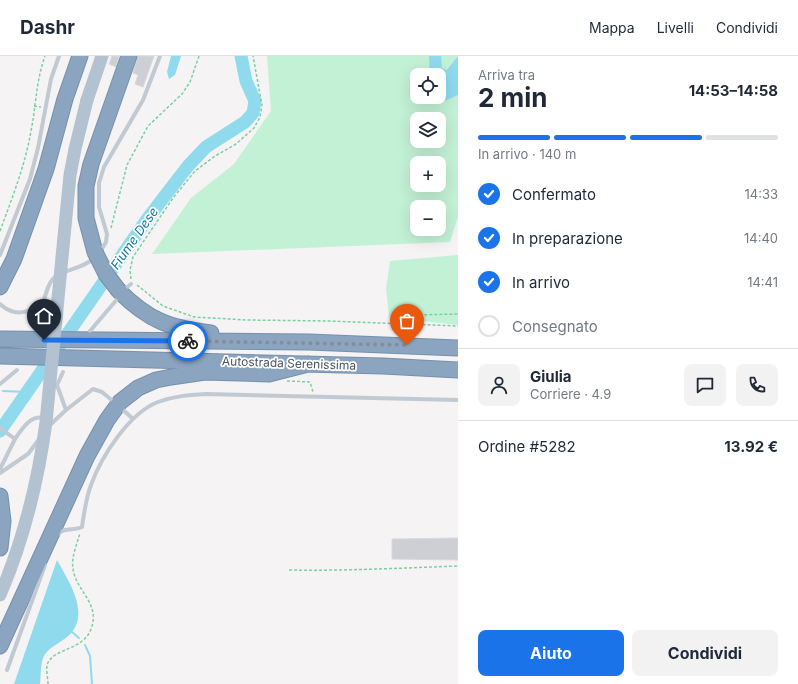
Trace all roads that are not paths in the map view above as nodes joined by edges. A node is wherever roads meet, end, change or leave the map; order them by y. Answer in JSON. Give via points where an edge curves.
{"nodes":[{"id":1,"x":59,"y":56,"type":"edge"},
{"id":2,"x":80,"y":56,"type":"edge"},
{"id":3,"x":102,"y":56,"type":"edge"},
{"id":4,"x":129,"y":56,"type":"edge"},
{"id":5,"x":160,"y":56,"type":"edge"},
{"id":6,"x":0,"y":255,"type":"edge"},
{"id":7,"x":0,"y":287,"type":"edge"},
{"id":8,"x":124,"y":290,"type":"junction"},
{"id":9,"x":0,"y":304,"type":"edge"},
{"id":10,"x":42,"y":305,"type":"junction"},
{"id":11,"x":90,"y":331,"type":"dead end"},
{"id":12,"x":44,"y":336,"type":"junction"},
{"id":13,"x":0,"y":339,"type":"edge"},
{"id":14,"x":309,"y":342,"type":"junction"},
{"id":15,"x":458,"y":348,"type":"edge"},
{"id":16,"x":0,"y":356,"type":"edge"},
{"id":17,"x":308,"y":364,"type":"junction"},
{"id":18,"x":63,"y":365,"type":"junction"},
{"id":19,"x":17,"y":370,"type":"dead end"},
{"id":20,"x":458,"y":370,"type":"edge"},
{"id":21,"x":0,"y":384,"type":"edge"},
{"id":22,"x":458,"y":400,"type":"edge"},
{"id":23,"x":114,"y":402,"type":"dead end"},
{"id":24,"x":121,"y":408,"type":"dead end"},
{"id":25,"x":66,"y":410,"type":"junction"},
{"id":26,"x":132,"y":418,"type":"junction"},
{"id":27,"x":54,"y":420,"type":"junction"},
{"id":28,"x":0,"y":428,"type":"edge"},
{"id":29,"x":15,"y":438,"type":"junction"},
{"id":30,"x":0,"y":469,"type":"edge"},
{"id":31,"x":0,"y":473,"type":"edge"},
{"id":32,"x":0,"y":496,"type":"edge"},
{"id":33,"x":55,"y":541,"type":"dead end"},
{"id":34,"x":0,"y":548,"type":"edge"},
{"id":35,"x":47,"y":560,"type":"dead end"},
{"id":36,"x":0,"y":595,"type":"edge"},
{"id":37,"x":0,"y":646,"type":"edge"},
{"id":38,"x":7,"y":670,"type":"dead end"}],
"edges":[{"from":1,"to":6,"type":"lane","via":[[51,78],[30,179]]},
{"from":2,"to":7,"type":"highway","via":[[46,169],[12,265]]},
{"from":3,"to":36,"type":"main road","bridge":true,"via":[[87,100],[70,181],[41,462],[24,530]]},
{"from":4,"to":8,"type":"highway","bridge":true,"via":[[91,164],[86,186],[86,218],[95,252],[106,274]]},
{"from":5,"to":10,"type":"lane","via":[[143,100],[104,167],[99,183],[99,207],[107,234],[106,242],[101,251],[81,268],[65,272],[53,279]]},
{"from":8,"to":11,"type":"lane"},
{"from":8,"to":14,"type":"highway","via":[[133,305],[154,320],[182,330],[278,337]]},
{"from":9,"to":10,"type":"lane","via":[[7,311],[20,313]]},
{"from":10,"to":12,"type":"lane","via":[[48,319]]},
{"from":12,"to":13,"type":"highway","name":"Autostrada Serenissima"},
{"from":12,"to":14,"type":"highway","name":"Autostrada Serenissima","via":[[70,340]]},
{"from":14,"to":15,"type":"highway","name":"Autostrada Serenissima"},
{"from":16,"to":18,"type":"highway","name":"Autostrada Serenissima","via":[[34,357]]},
{"from":17,"to":18,"type":"highway","name":"Autostrada Serenissima"},
{"from":17,"to":20,"type":"highway","name":"Autostrada Serenissima"},
{"from":17,"to":37,"type":"highway","via":[[269,374],[205,372],[156,380],[138,388],[120,402],[87,456]]},
{"from":18,"to":25,"type":"lane","via":[[57,385]]},
{"from":19,"to":21,"type":"lane"},
{"from":22,"to":26,"type":"lane","via":[[206,394],[180,396],[157,402]]},
{"from":23,"to":25,"type":"lane","via":[[102,392],[93,389]]},
{"from":24,"to":26,"type":"lane"},
{"from":25,"to":27,"type":"lane"},
{"from":26,"to":33,"type":"lane","via":[[98,466],[90,487],[82,527],[60,532]]},
{"from":27,"to":29,"type":"lane","via":[[41,417],[28,422]]},
{"from":27,"to":31,"type":"lane","via":[[28,454]]},
{"from":28,"to":29,"type":"lane"},
{"from":29,"to":30,"type":"lane"},
{"from":32,"to":34,"type":"highway","via":[[3,521]]},
{"from":35,"to":38,"type":"lane"}]}
